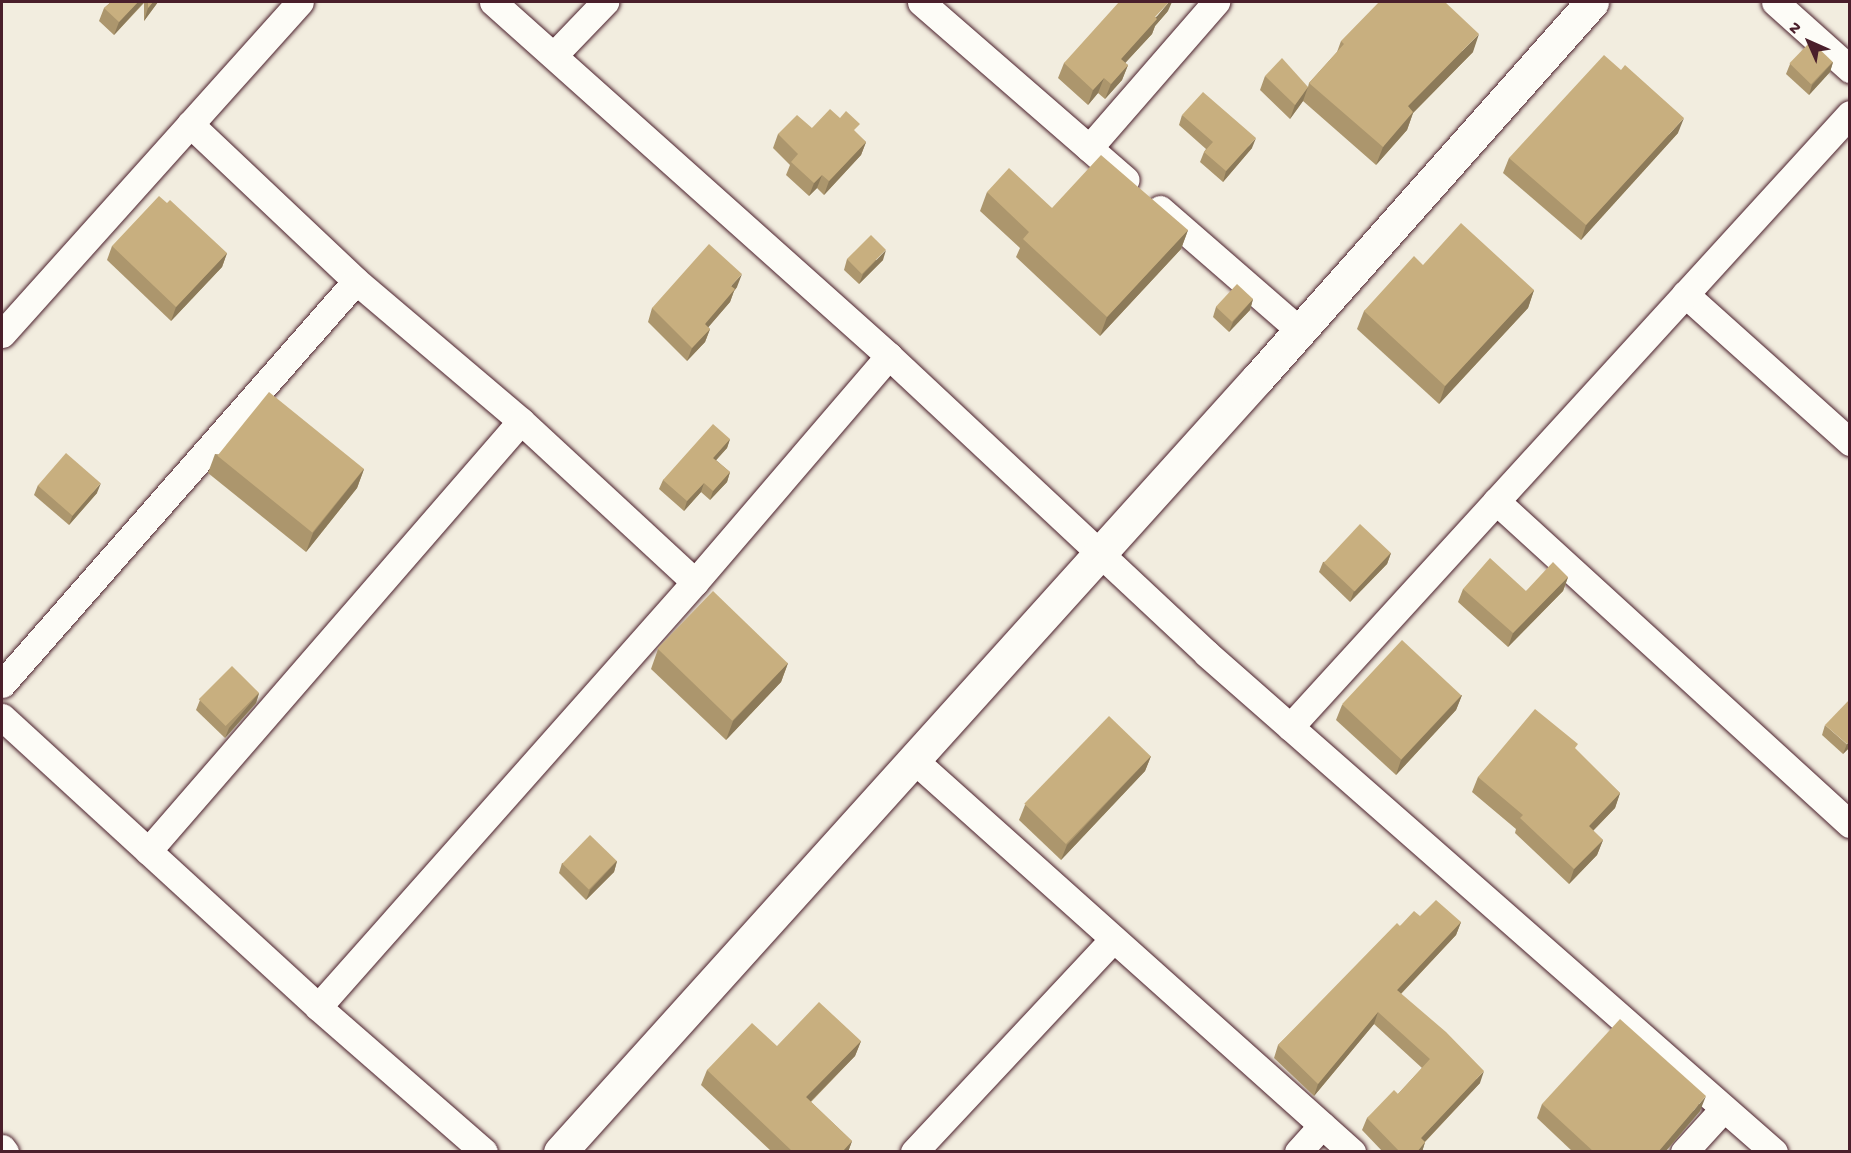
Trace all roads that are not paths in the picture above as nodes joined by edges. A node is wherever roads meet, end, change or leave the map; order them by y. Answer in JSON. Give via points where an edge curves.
{"nodes":[{"id":1,"x":300,"y":2,"type":"edge"},
{"id":2,"x":493,"y":2,"type":"edge"},
{"id":3,"x":605,"y":2,"type":"edge"},
{"id":4,"x":921,"y":2,"type":"edge"},
{"id":5,"x":1216,"y":2,"type":"edge"},
{"id":6,"x":1592,"y":2,"type":"edge"},
{"id":7,"x":1775,"y":2,"type":"edge"},
{"id":8,"x":554,"y":55,"type":"junction"},
{"id":9,"x":1850,"y":69,"type":"edge"},
{"id":10,"x":1850,"y":114,"type":"edge"},
{"id":11,"x":190,"y":124,"type":"junction"},
{"id":12,"x":1089,"y":148,"type":"junction"},
{"id":13,"x":356,"y":281,"type":"junction"},
{"id":14,"x":1686,"y":294,"type":"junction"},
{"id":15,"x":1299,"y":330,"type":"junction"},
{"id":16,"x":2,"y":334,"type":"edge"},
{"id":17,"x":889,"y":356,"type":"junction"},
{"id":18,"x":522,"y":421,"type":"junction"},
{"id":19,"x":1850,"y":442,"type":"edge"},
{"id":20,"x":1496,"y":501,"type":"junction"},
{"id":21,"x":1098,"y":555,"type":"junction"},
{"id":22,"x":695,"y":582,"type":"junction"},
{"id":23,"x":2,"y":684,"type":"edge"},
{"id":24,"x":2,"y":717,"type":"edge"},
{"id":25,"x":1290,"y":727,"type":"junction"},
{"id":26,"x":914,"y":760,"type":"junction"},
{"id":27,"x":1850,"y":824,"type":"edge"},
{"id":28,"x":148,"y":851,"type":"junction"},
{"id":29,"x":1113,"y":939,"type":"junction"},
{"id":30,"x":318,"y":1007,"type":"junction"},
{"id":31,"x":1724,"y":1108,"type":"junction"},
{"id":32,"x":1322,"y":1125,"type":"junction"},
{"id":33,"x":2,"y":1148,"type":"edge"},
{"id":34,"x":5,"y":1152,"type":"edge"},
{"id":35,"x":484,"y":1152,"type":"edge"},
{"id":36,"x":560,"y":1152,"type":"edge"},
{"id":37,"x":914,"y":1152,"type":"edge"},
{"id":38,"x":1298,"y":1152,"type":"edge"},
{"id":39,"x":1352,"y":1152,"type":"edge"},
{"id":40,"x":1684,"y":1152,"type":"edge"},
{"id":41,"x":1774,"y":1152,"type":"edge"}],
"edges":[{"from":1,"to":11,"type":"street"},
{"from":2,"to":8,"type":"street"},
{"from":3,"to":8,"type":"street"},
{"from":4,"to":12,"type":"street"},
{"from":5,"to":12,"type":"street"},
{"from":6,"to":15,"type":"street"},
{"from":7,"to":9,"type":"street"},
{"from":8,"to":17,"type":"street"},
{"from":10,"to":14,"type":"street"},
{"from":11,"to":13,"type":"street"},
{"from":11,"to":16,"type":"street"},
{"from":12,"to":15,"type":"street"},
{"from":13,"to":18,"type":"street"},
{"from":13,"to":23,"type":"street"},
{"from":14,"to":19,"type":"street"},
{"from":14,"to":20,"type":"street"},
{"from":15,"to":21,"type":"street"},
{"from":17,"to":21,"type":"street"},
{"from":17,"to":22,"type":"street"},
{"from":18,"to":22,"type":"street"},
{"from":18,"to":28,"type":"street"},
{"from":20,"to":25,"type":"street"},
{"from":20,"to":27,"type":"street"},
{"from":21,"to":25,"type":"street"},
{"from":21,"to":26,"type":"street"},
{"from":22,"to":30,"type":"street"},
{"from":24,"to":28,"type":"street"},
{"from":25,"to":31,"type":"street"},
{"from":26,"to":29,"type":"street"},
{"from":26,"to":36,"type":"street"},
{"from":28,"to":30,"type":"street"},
{"from":29,"to":32,"type":"street"},
{"from":29,"to":37,"type":"street"},
{"from":30,"to":35,"type":"street"},
{"from":31,"to":40,"type":"street"},
{"from":31,"to":41,"type":"street"},
{"from":32,"to":38,"type":"street"},
{"from":32,"to":39,"type":"street"},
{"from":33,"to":34,"type":"street"}]}
